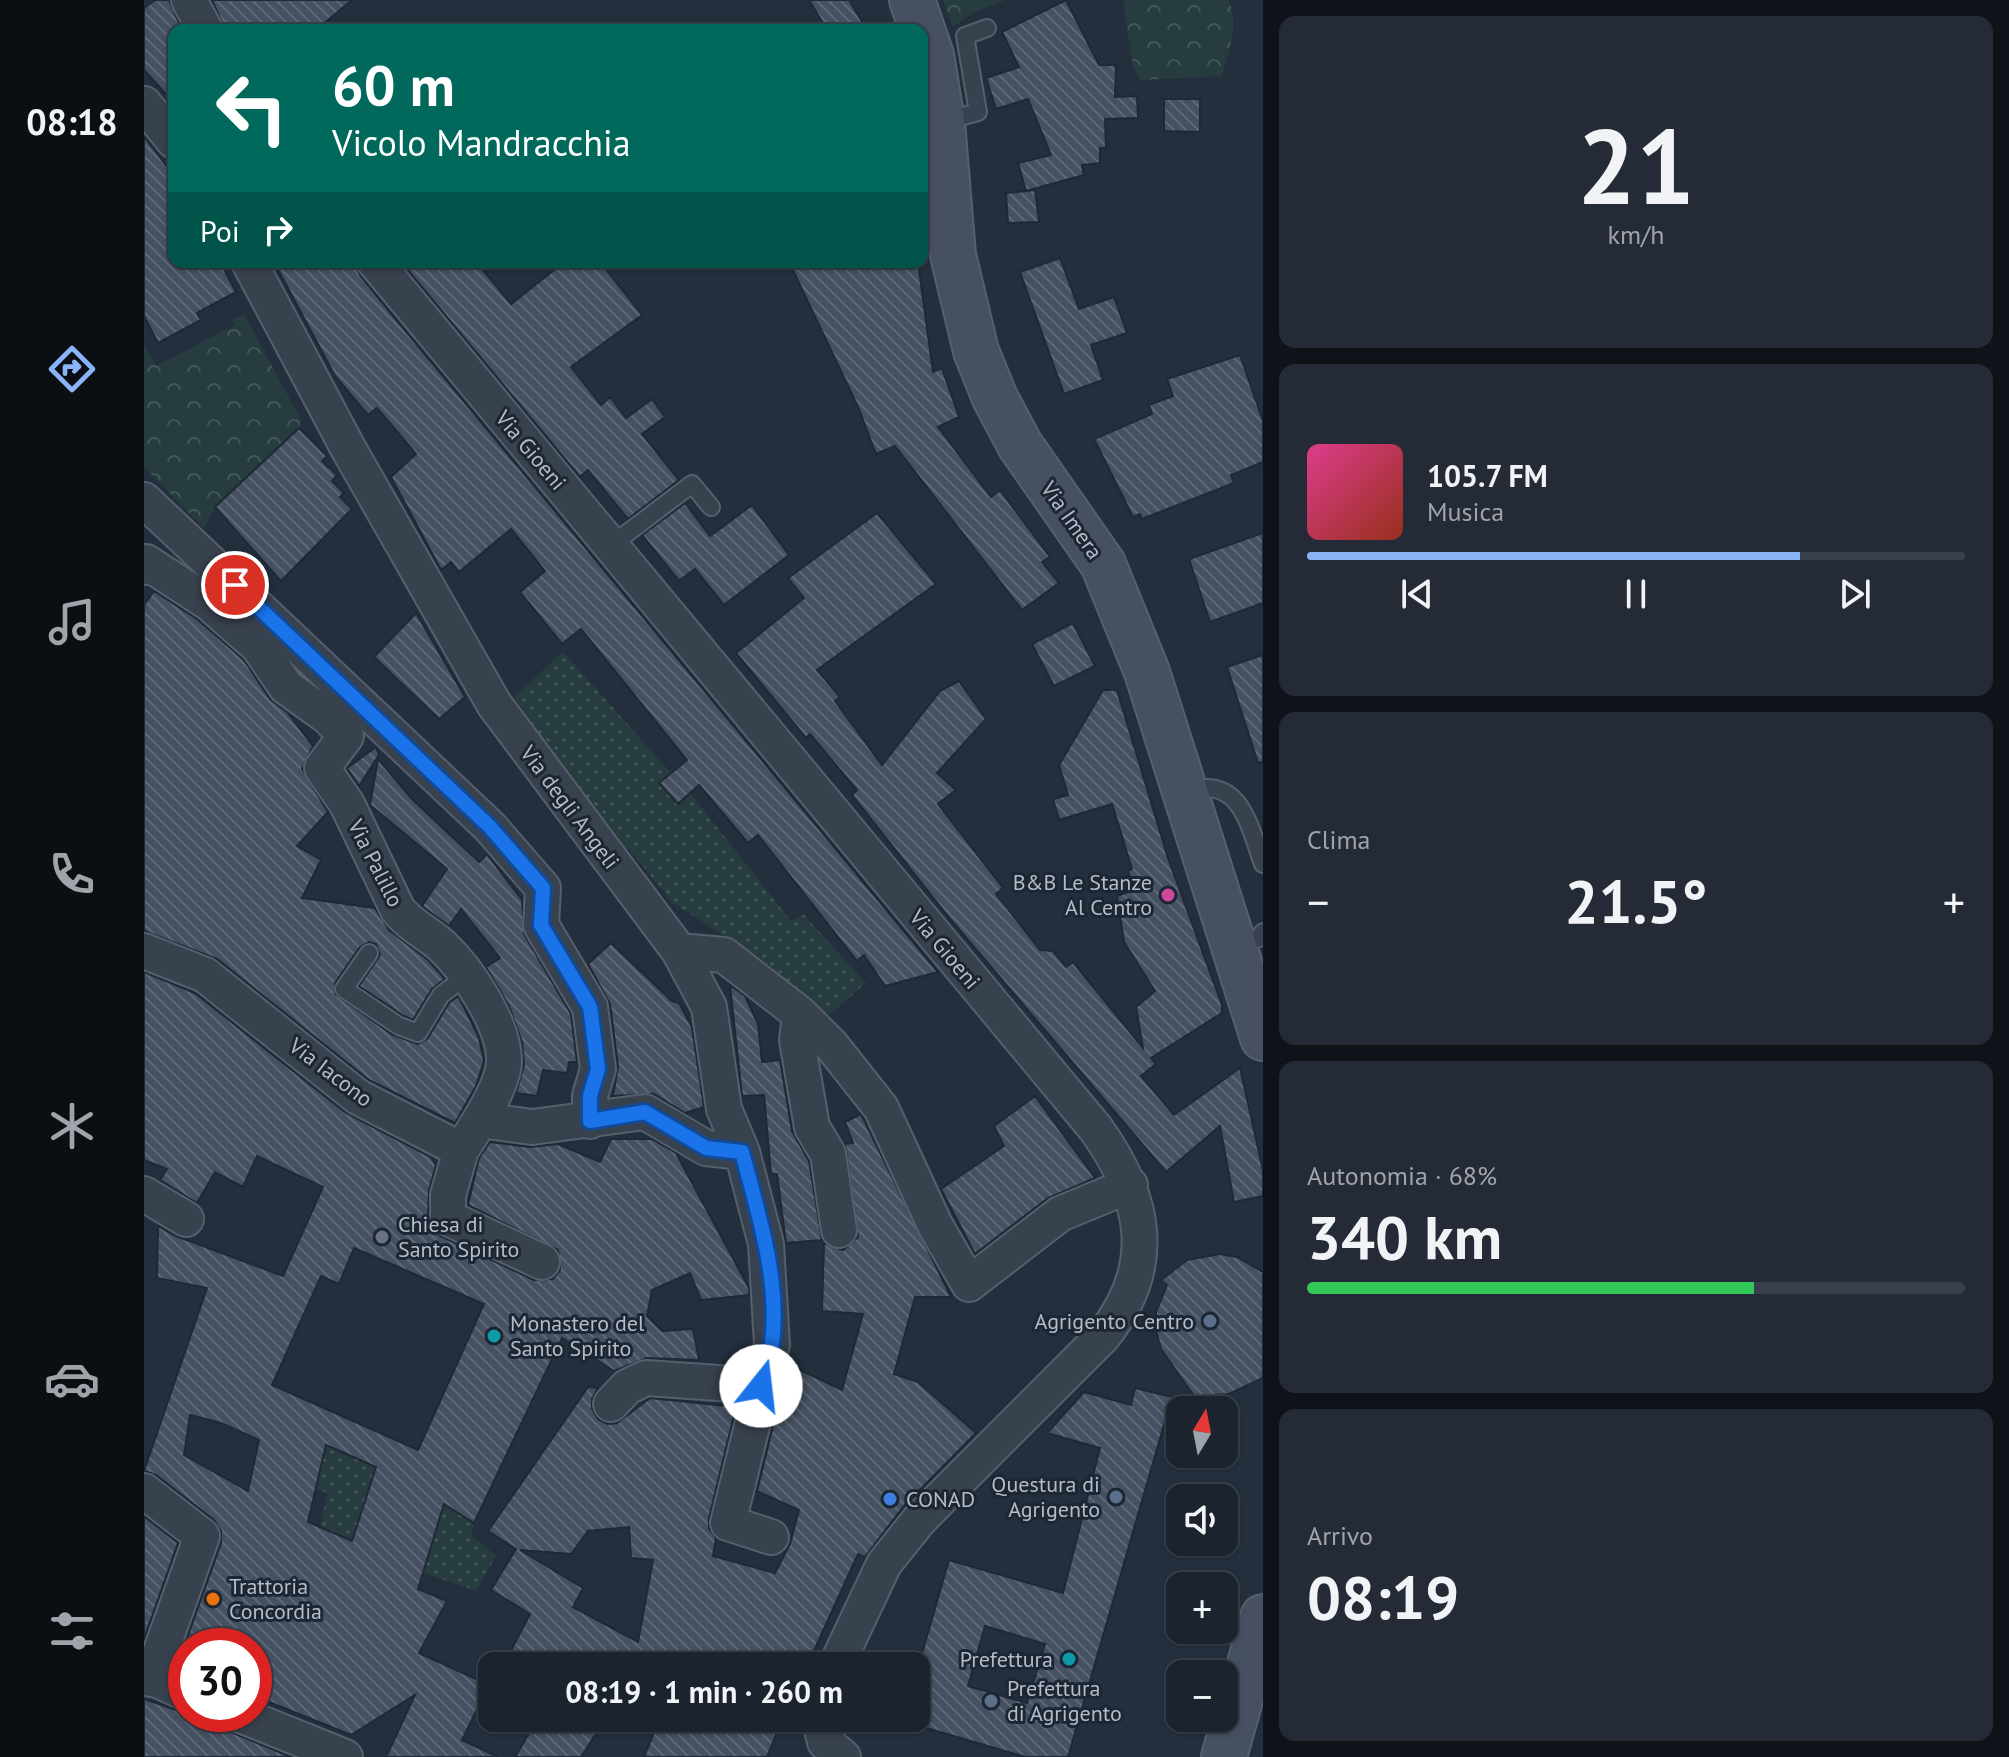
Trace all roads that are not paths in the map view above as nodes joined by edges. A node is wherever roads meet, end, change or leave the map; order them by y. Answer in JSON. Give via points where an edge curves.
{"nodes":[{"id":1,"x":189,"y":0,"type":"edge"},
{"id":2,"x":912,"y":0,"type":"edge"},
{"id":3,"x":202,"y":24,"type":"edge"},
{"id":4,"x":922,"y":24,"type":"edge"},
{"id":5,"x":987,"y":28,"type":"dead end"},
{"id":6,"x":928,"y":47,"type":"edge"},
{"id":7,"x":144,"y":104,"type":"edge"},
{"id":8,"x":942,"y":122,"type":"junction"},
{"id":9,"x":168,"y":134,"type":"edge"},
{"id":10,"x":252,"y":268,"type":"edge"},
{"id":11,"x":380,"y":268,"type":"edge"},
{"id":12,"x":144,"y":500,"type":"edge"},
{"id":13,"x":711,"y":507,"type":"dead end"},
{"id":14,"x":610,"y":546,"type":"junction"},
{"id":15,"x":145,"y":564,"type":"edge"},
{"id":16,"x":351,"y":692,"type":"junction"},
{"id":17,"x":337,"y":727,"type":"junction"},
{"id":18,"x":1185,"y":792,"type":"junction"},
{"id":19,"x":1263,"y":864,"type":"edge"},
{"id":20,"x":1249,"y":939,"type":"edge"},
{"id":21,"x":144,"y":951,"type":"edge"},
{"id":22,"x":679,"y":951,"type":"junction"},
{"id":23,"x":369,"y":953,"type":"dead end"},
{"id":24,"x":468,"y":975,"type":"junction"},
{"id":25,"x":800,"y":1014,"type":"junction"},
{"id":26,"x":1263,"y":1038,"type":"edge"},
{"id":27,"x":480,"y":1120,"type":"junction"},
{"id":28,"x":590,"y":1121,"type":"junction"},
{"id":29,"x":461,"y":1150,"type":"junction"},
{"id":30,"x":742,"y":1152,"type":"junction"},
{"id":31,"x":1130,"y":1185,"type":"junction"},
{"id":32,"x":144,"y":1194,"type":"edge"},
{"id":33,"x":186,"y":1219,"type":"dead end"},
{"id":34,"x":839,"y":1230,"type":"dead end"},
{"id":35,"x":542,"y":1262,"type":"dead end"},
{"id":36,"x":761,"y":1386,"type":"junction"},
{"id":37,"x":611,"y":1404,"type":"dead end"},
{"id":38,"x":144,"y":1491,"type":"edge"},
{"id":39,"x":771,"y":1537,"type":"dead end"},
{"id":40,"x":1263,"y":1617,"type":"edge"},
{"id":41,"x":843,"y":1652,"type":"edge"},
{"id":42,"x":148,"y":1677,"type":"edge"},
{"id":43,"x":168,"y":1685,"type":"edge"},
{"id":44,"x":272,"y":1728,"type":"edge"},
{"id":45,"x":345,"y":1757,"type":"edge"},
{"id":46,"x":1224,"y":1757,"type":"edge"}],
"edges":[{"from":1,"to":3,"type":"street"},
{"from":2,"to":4,"type":"street","name":"Via Imera"},
{"from":5,"to":8,"type":"lane","via":[[965,36],[978,112]]},
{"from":6,"to":8,"type":"street","name":"Via Imera"},
{"from":7,"to":9,"type":"street"},
{"from":8,"to":18,"type":"street","name":"Via Imera","via":[[953,255],[976,351],[1020,445],[1103,564],[1147,672]]},
{"from":10,"to":22,"type":"street","name":"Via degli Angeli","via":[[494,704]]},
{"from":11,"to":14,"type":"street","name":"Via Gioeni"},
{"from":12,"to":16,"type":"street"},
{"from":13,"to":14,"type":"lane","via":[[692,484]]},
{"from":14,"to":31,"type":"street","name":"Via Gioeni","via":[[1096,1129]]},
{"from":15,"to":17,"type":"street","via":[[209,603],[259,647],[286,687]]},
{"from":16,"to":17,"type":"street"},
{"from":16,"to":28,"type":"street","via":[[490,827],[543,888],[541,925],[590,1007],[598,1069]]},
{"from":17,"to":24,"type":"street","name":"Via Palillo","via":[[322,768],[347,804],[398,910]]},
{"from":18,"to":19,"type":"lane","via":[[1207,785],[1243,807]]},
{"from":18,"to":20,"type":"street","name":"Via Imera"},
{"from":20,"to":26,"type":"street","name":"Via Imera"},
{"from":21,"to":29,"type":"street","name":"Via Iacono","via":[[191,969],[247,1006],[358,1097]]},
{"from":22,"to":25,"type":"street","via":[[724,955]]},
{"from":22,"to":30,"type":"street","name":"Via degli Angeli","via":[[709,1007],[724,1109]]},
{"from":23,"to":24,"type":"lane","via":[[344,989],[418,1033],[441,995]]},
{"from":24,"to":27,"type":"street","name":"Via Palillo","via":[[501,1039],[504,1065]]},
{"from":25,"to":31,"type":"street","via":[[881,1108],[935,1225],[969,1284],[1060,1214]]},
{"from":25,"to":34,"type":"street","via":[[797,1040],[812,1127],[828,1154]]},
{"from":27,"to":28,"type":"street","via":[[532,1127]]},
{"from":27,"to":29,"type":"street","name":"Via Palillo"},
{"from":28,"to":30,"type":"street","via":[[645,1112],[706,1148]]},
{"from":29,"to":35,"type":"street","via":[[448,1195],[448,1218]]},
{"from":30,"to":36,"type":"street","name":"Via degli Angeli","via":[[766,1244],[773,1316]]},
{"from":31,"to":41,"type":"street","name":"Via Gioeni","via":[[1138,1215],[1139,1264],[1121,1314],[920,1519],[884,1564]]},
{"from":32,"to":33,"type":"street"},
{"from":36,"to":37,"type":"street","via":[[646,1378],[627,1387]]},
{"from":36,"to":39,"type":"street","name":"Via degli Angeli","via":[[728,1523]]},
{"from":38,"to":42,"type":"street","via":[[202,1536]]},
{"from":40,"to":46,"type":"street"},
{"from":42,"to":43,"type":"street"},
{"from":44,"to":45,"type":"street"}]}
